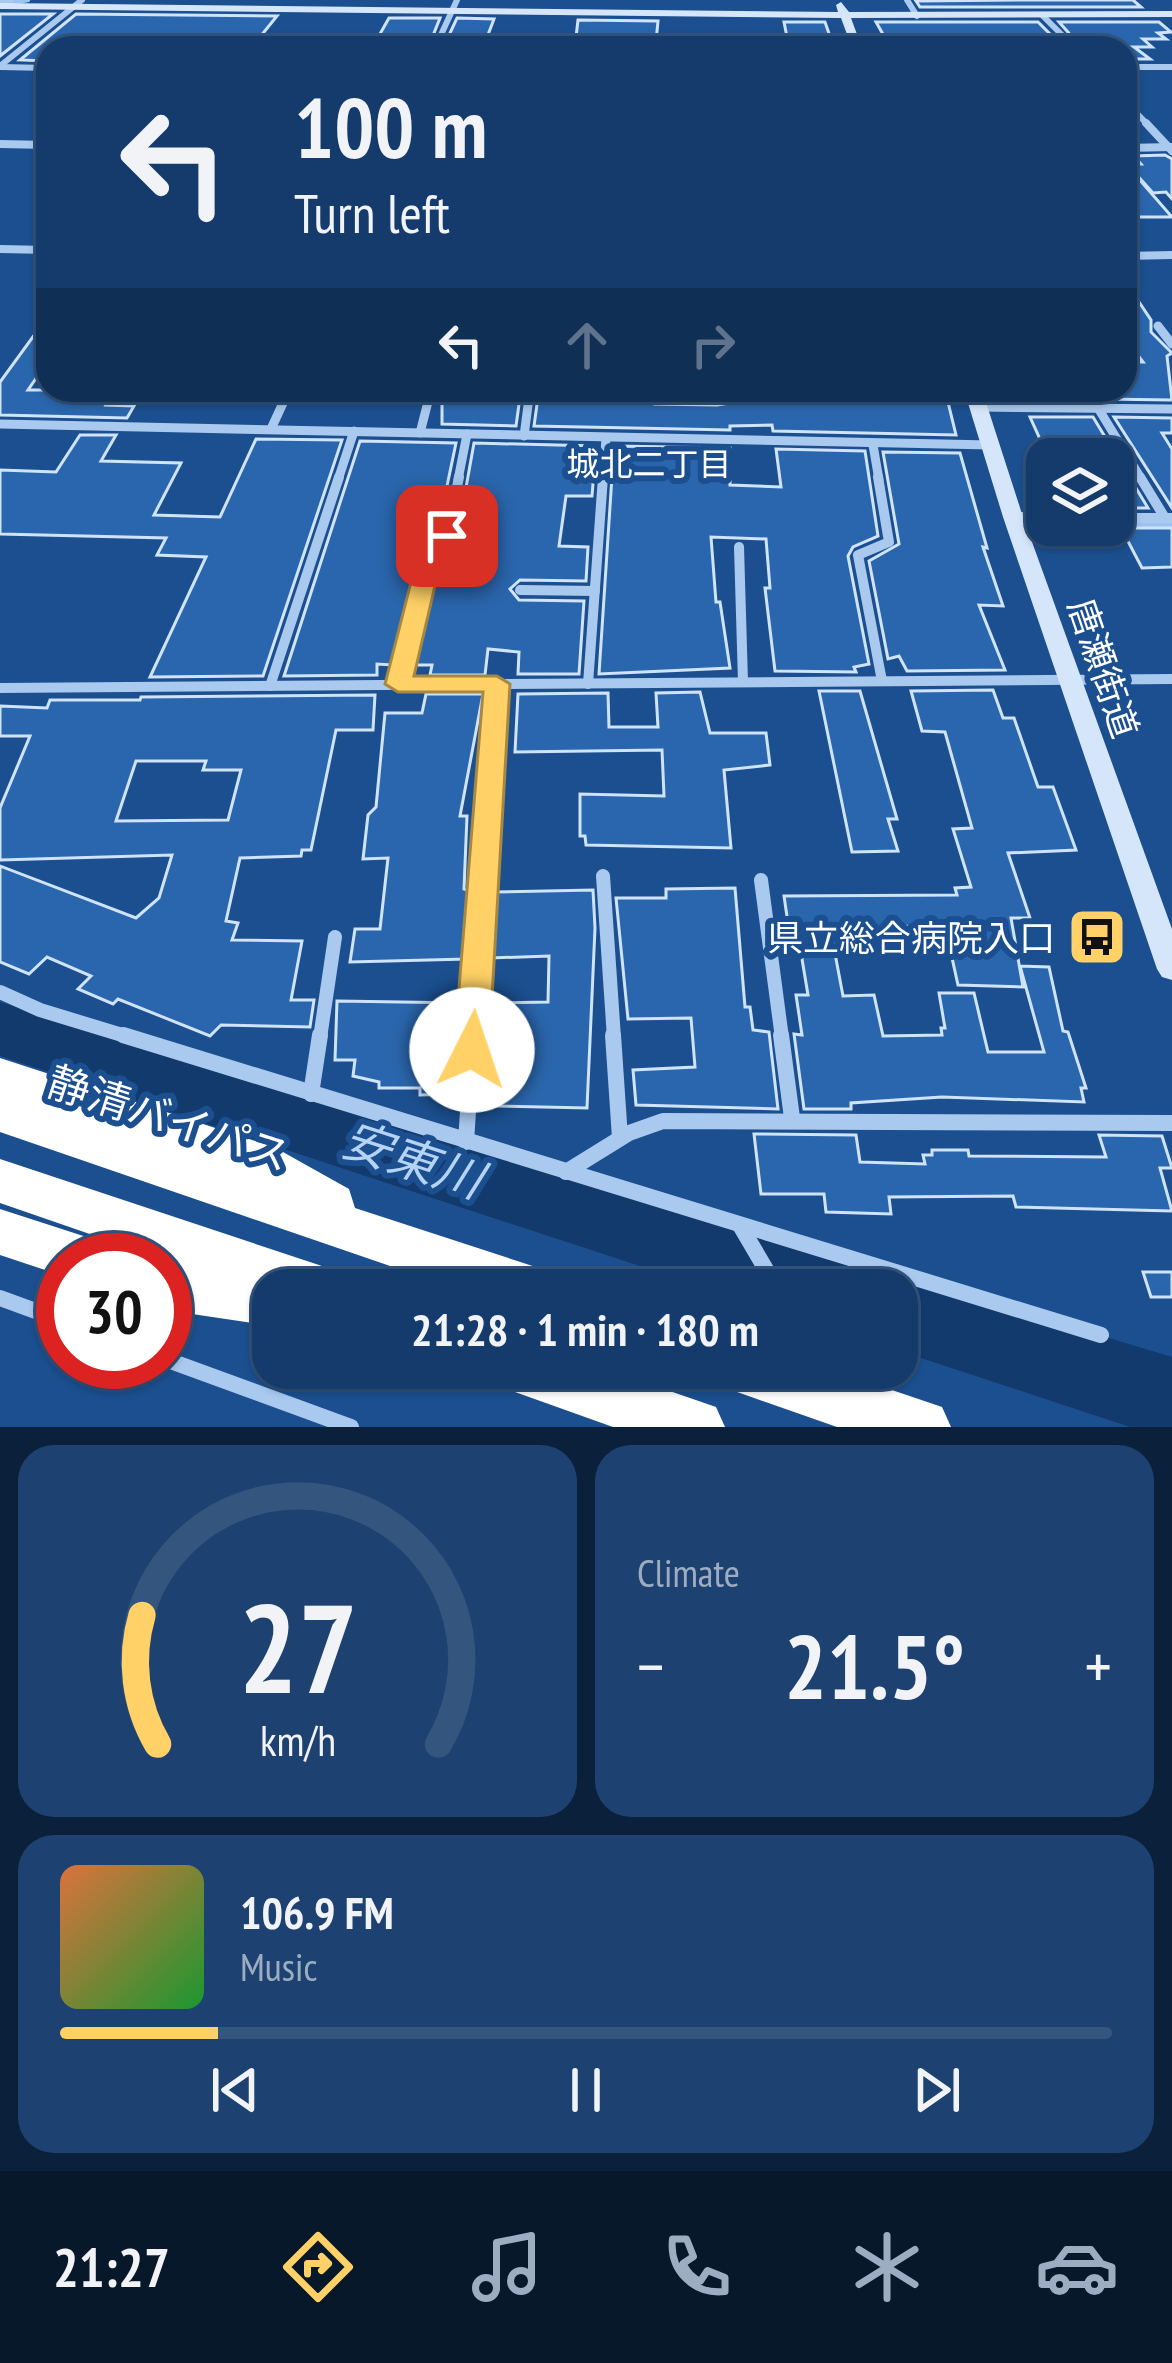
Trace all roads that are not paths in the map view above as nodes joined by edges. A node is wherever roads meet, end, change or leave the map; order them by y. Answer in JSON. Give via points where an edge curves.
{"nodes":[{"id":1,"x":11,"y":0,"type":"edge"},
{"id":2,"x":840,"y":0,"type":"edge"},
{"id":3,"x":908,"y":0,"type":"edge"},
{"id":4,"x":78,"y":3,"type":"edge"},
{"id":5,"x":0,"y":4,"type":"edge"},
{"id":6,"x":454,"y":5,"type":"edge"},
{"id":7,"x":1172,"y":14,"type":"edge"},
{"id":8,"x":844,"y":15,"type":"junction"},
{"id":9,"x":917,"y":16,"type":"junction"},
{"id":10,"x":1042,"y":16,"type":"junction"},
{"id":11,"x":37,"y":36,"type":"edge"},
{"id":12,"x":440,"y":36,"type":"edge"},
{"id":13,"x":852,"y":36,"type":"edge"},
{"id":14,"x":1063,"y":36,"type":"edge"},
{"id":15,"x":36,"y":37,"type":"edge"},
{"id":16,"x":0,"y":66,"type":"edge"},
{"id":17,"x":1137,"y":67,"type":"edge"},
{"id":18,"x":1172,"y":67,"type":"edge"},
{"id":19,"x":36,"y":68,"type":"edge"},
{"id":20,"x":1137,"y":114,"type":"edge"},
{"id":21,"x":0,"y":144,"type":"edge"},
{"id":22,"x":36,"y":145,"type":"edge"},
{"id":23,"x":1137,"y":148,"type":"edge"},
{"id":24,"x":1171,"y":149,"type":"edge"},
{"id":25,"x":0,"y":249,"type":"edge"},
{"id":26,"x":36,"y":250,"type":"edge"},
{"id":27,"x":1172,"y":255,"type":"edge"},
{"id":28,"x":1137,"y":256,"type":"edge"},
{"id":29,"x":1158,"y":326,"type":"dead end"},
{"id":30,"x":1172,"y":344,"type":"edge"},
{"id":31,"x":283,"y":402,"type":"edge"},
{"id":32,"x":428,"y":402,"type":"edge"},
{"id":33,"x":528,"y":402,"type":"edge"},
{"id":34,"x":976,"y":402,"type":"edge"},
{"id":35,"x":1012,"y":402,"type":"edge"},
{"id":36,"x":1095,"y":402,"type":"edge"},
{"id":37,"x":1099,"y":409,"type":"junction"},
{"id":38,"x":1172,"y":409,"type":"edge"},
{"id":39,"x":0,"y":424,"type":"edge"},
{"id":40,"x":271,"y":429,"type":"junction"},
{"id":41,"x":354,"y":431,"type":"junction"},
{"id":42,"x":420,"y":433,"type":"junction"},
{"id":43,"x":467,"y":434,"type":"junction"},
{"id":44,"x":524,"y":436,"type":"junction"},
{"id":45,"x":606,"y":438,"type":"junction"},
{"id":46,"x":873,"y":445,"type":"junction"},
{"id":47,"x":991,"y":445,"type":"junction"},
{"id":48,"x":1012,"y":517,"type":"junction"},
{"id":49,"x":1026,"y":517,"type":"edge"},
{"id":50,"x":1134,"y":518,"type":"edge"},
{"id":51,"x":1169,"y":518,"type":"edge"},
{"id":52,"x":739,"y":548,"type":"dead end"},
{"id":53,"x":520,"y":590,"type":"dead end"},
{"id":54,"x":595,"y":591,"type":"junction"},
{"id":55,"x":1069,"y":680,"type":"junction"},
{"id":56,"x":1172,"y":680,"type":"edge"},
{"id":57,"x":882,"y":681,"type":"junction"},
{"id":58,"x":743,"y":682,"type":"junction"},
{"id":59,"x":398,"y":684,"type":"junction"},
{"id":60,"x":497,"y":684,"type":"junction"},
{"id":61,"x":588,"y":684,"type":"junction"},
{"id":62,"x":270,"y":686,"type":"junction"},
{"id":63,"x":0,"y":688,"type":"edge"},
{"id":64,"x":604,"y":876,"type":"dead end"},
{"id":65,"x":761,"y":880,"type":"dead end"},
{"id":66,"x":334,"y":938,"type":"dead end"},
{"id":67,"x":1172,"y":969,"type":"edge"},
{"id":68,"x":0,"y":992,"type":"edge"},
{"id":69,"x":0,"y":1077,"type":"edge"},
{"id":70,"x":310,"y":1094,"type":"junction"},
{"id":71,"x":0,"y":1112,"type":"edge"},
{"id":72,"x":792,"y":1118,"type":"junction"},
{"id":73,"x":0,"y":1123,"type":"edge"},
{"id":74,"x":1172,"y":1123,"type":"edge"},
{"id":75,"x":620,"y":1138,"type":"junction"},
{"id":76,"x":466,"y":1142,"type":"junction"},
{"id":77,"x":566,"y":1172,"type":"junction"},
{"id":78,"x":0,"y":1185,"type":"edge"},
{"id":79,"x":740,"y":1226,"type":"junction"},
{"id":80,"x":0,"y":1232,"type":"edge"},
{"id":81,"x":36,"y":1244,"type":"edge"},
{"id":82,"x":401,"y":1246,"type":"junction"},
{"id":83,"x":255,"y":1269,"type":"edge"},
{"id":84,"x":444,"y":1269,"type":"edge"},
{"id":85,"x":469,"y":1269,"type":"edge"},
{"id":86,"x":766,"y":1269,"type":"edge"},
{"id":87,"x":252,"y":1276,"type":"edge"},
{"id":88,"x":192,"y":1289,"type":"edge"},
{"id":89,"x":0,"y":1298,"type":"edge"},
{"id":90,"x":252,"y":1298,"type":"edge"},
{"id":91,"x":36,"y":1311,"type":"edge"},
{"id":92,"x":1101,"y":1335,"type":"dead end"},
{"id":93,"x":192,"y":1369,"type":"edge"},
{"id":94,"x":583,"y":1389,"type":"edge"},
{"id":95,"x":607,"y":1389,"type":"edge"},
{"id":96,"x":807,"y":1389,"type":"edge"},
{"id":97,"x":849,"y":1389,"type":"edge"},
{"id":98,"x":351,"y":1427,"type":"edge"},
{"id":99,"x":696,"y":1427,"type":"edge"},
{"id":100,"x":718,"y":1427,"type":"edge"},
{"id":101,"x":922,"y":1427,"type":"edge"},
{"id":102,"x":937,"y":1427,"type":"edge"}],
"edges":[{"from":1,"to":5,"type":"street"},
{"from":2,"to":8,"type":"street"},
{"from":3,"to":9,"type":"street"},
{"from":4,"to":5,"type":"street"},
{"from":4,"to":6,"type":"street"},
{"from":4,"to":11,"type":"street"},
{"from":6,"to":8,"type":"street"},
{"from":6,"to":12,"type":"street"},
{"from":7,"to":10,"type":"street"},
{"from":8,"to":9,"type":"street"},
{"from":8,"to":13,"type":"street"},
{"from":9,"to":10,"type":"street"},
{"from":10,"to":14,"type":"street"},
{"from":15,"to":16,"type":"street"},
{"from":16,"to":19,"type":"street"},
{"from":17,"to":18,"type":"street"},
{"from":20,"to":24,"type":"street"},
{"from":21,"to":22,"type":"street"},
{"from":23,"to":24,"type":"street"},
{"from":25,"to":26,"type":"street"},
{"from":27,"to":28,"type":"street"},
{"from":29,"to":30,"type":"street"},
{"from":31,"to":40,"type":"street"},
{"from":32,"to":42,"type":"street"},
{"from":33,"to":44,"type":"street"},
{"from":34,"to":47,"type":"street","name":"唐瀬街道"},
{"from":35,"to":37,"type":"street"},
{"from":36,"to":37,"type":"street"},
{"from":37,"to":38,"type":"street"},
{"from":37,"to":51,"type":"street"},
{"from":39,"to":40,"type":"street"},
{"from":40,"to":41,"type":"street"},
{"from":41,"to":42,"type":"street"},
{"from":41,"to":62,"type":"street"},
{"from":42,"to":43,"type":"street"},
{"from":43,"to":44,"type":"street"},
{"from":43,"to":59,"type":"street","via":[[447,536],[433,543]]},
{"from":44,"to":45,"type":"street"},
{"from":45,"to":46,"type":"street"},
{"from":45,"to":54,"type":"street"},
{"from":46,"to":47,"type":"street"},
{"from":46,"to":57,"type":"street","via":[[889,542],[858,555]]},
{"from":47,"to":48,"type":"street","name":"唐瀬街道"},
{"from":48,"to":49,"type":"street"},
{"from":48,"to":55,"type":"street","name":"唐瀬街道"},
{"from":50,"to":51,"type":"street"},
{"from":52,"to":58,"type":"street"},
{"from":53,"to":54,"type":"street"},
{"from":54,"to":61,"type":"street"},
{"from":55,"to":56,"type":"street"},
{"from":55,"to":57,"type":"street"},
{"from":55,"to":67,"type":"street","name":"唐瀬街道"},
{"from":57,"to":58,"type":"street"},
{"from":58,"to":61,"type":"street"},
{"from":59,"to":60,"type":"street"},
{"from":59,"to":62,"type":"street"},
{"from":60,"to":61,"type":"street"},
{"from":60,"to":76,"type":"street"},
{"from":62,"to":63,"type":"street"},
{"from":64,"to":75,"type":"street"},
{"from":65,"to":72,"type":"street"},
{"from":66,"to":70,"type":"street"},
{"from":68,"to":70,"type":"street"},
{"from":69,"to":82,"type":"highway","via":[[257,1162]]},
{"from":70,"to":76,"type":"street"},
{"from":71,"to":82,"type":"highway"},
{"from":72,"to":74,"type":"street"},
{"from":72,"to":75,"type":"street","via":[[663,1121]]},
{"from":73,"to":84,"type":"highway","name":"静清バイパス"},
{"from":75,"to":77,"type":"street"},
{"from":76,"to":77,"type":"street"},
{"from":77,"to":79,"type":"street"},
{"from":78,"to":83,"type":"highway"},
{"from":78,"to":87,"type":"highway"},
{"from":79,"to":86,"type":"street"},
{"from":79,"to":92,"type":"street"},
{"from":80,"to":81,"type":"highway"},
{"from":82,"to":85,"type":"highway"},
{"from":88,"to":90,"type":"highway"},
{"from":89,"to":91,"type":"street"},
{"from":93,"to":98,"type":"street"},
{"from":94,"to":99,"type":"highway"},
{"from":95,"to":100,"type":"highway"},
{"from":96,"to":101,"type":"highway"},
{"from":97,"to":102,"type":"highway"}]}
